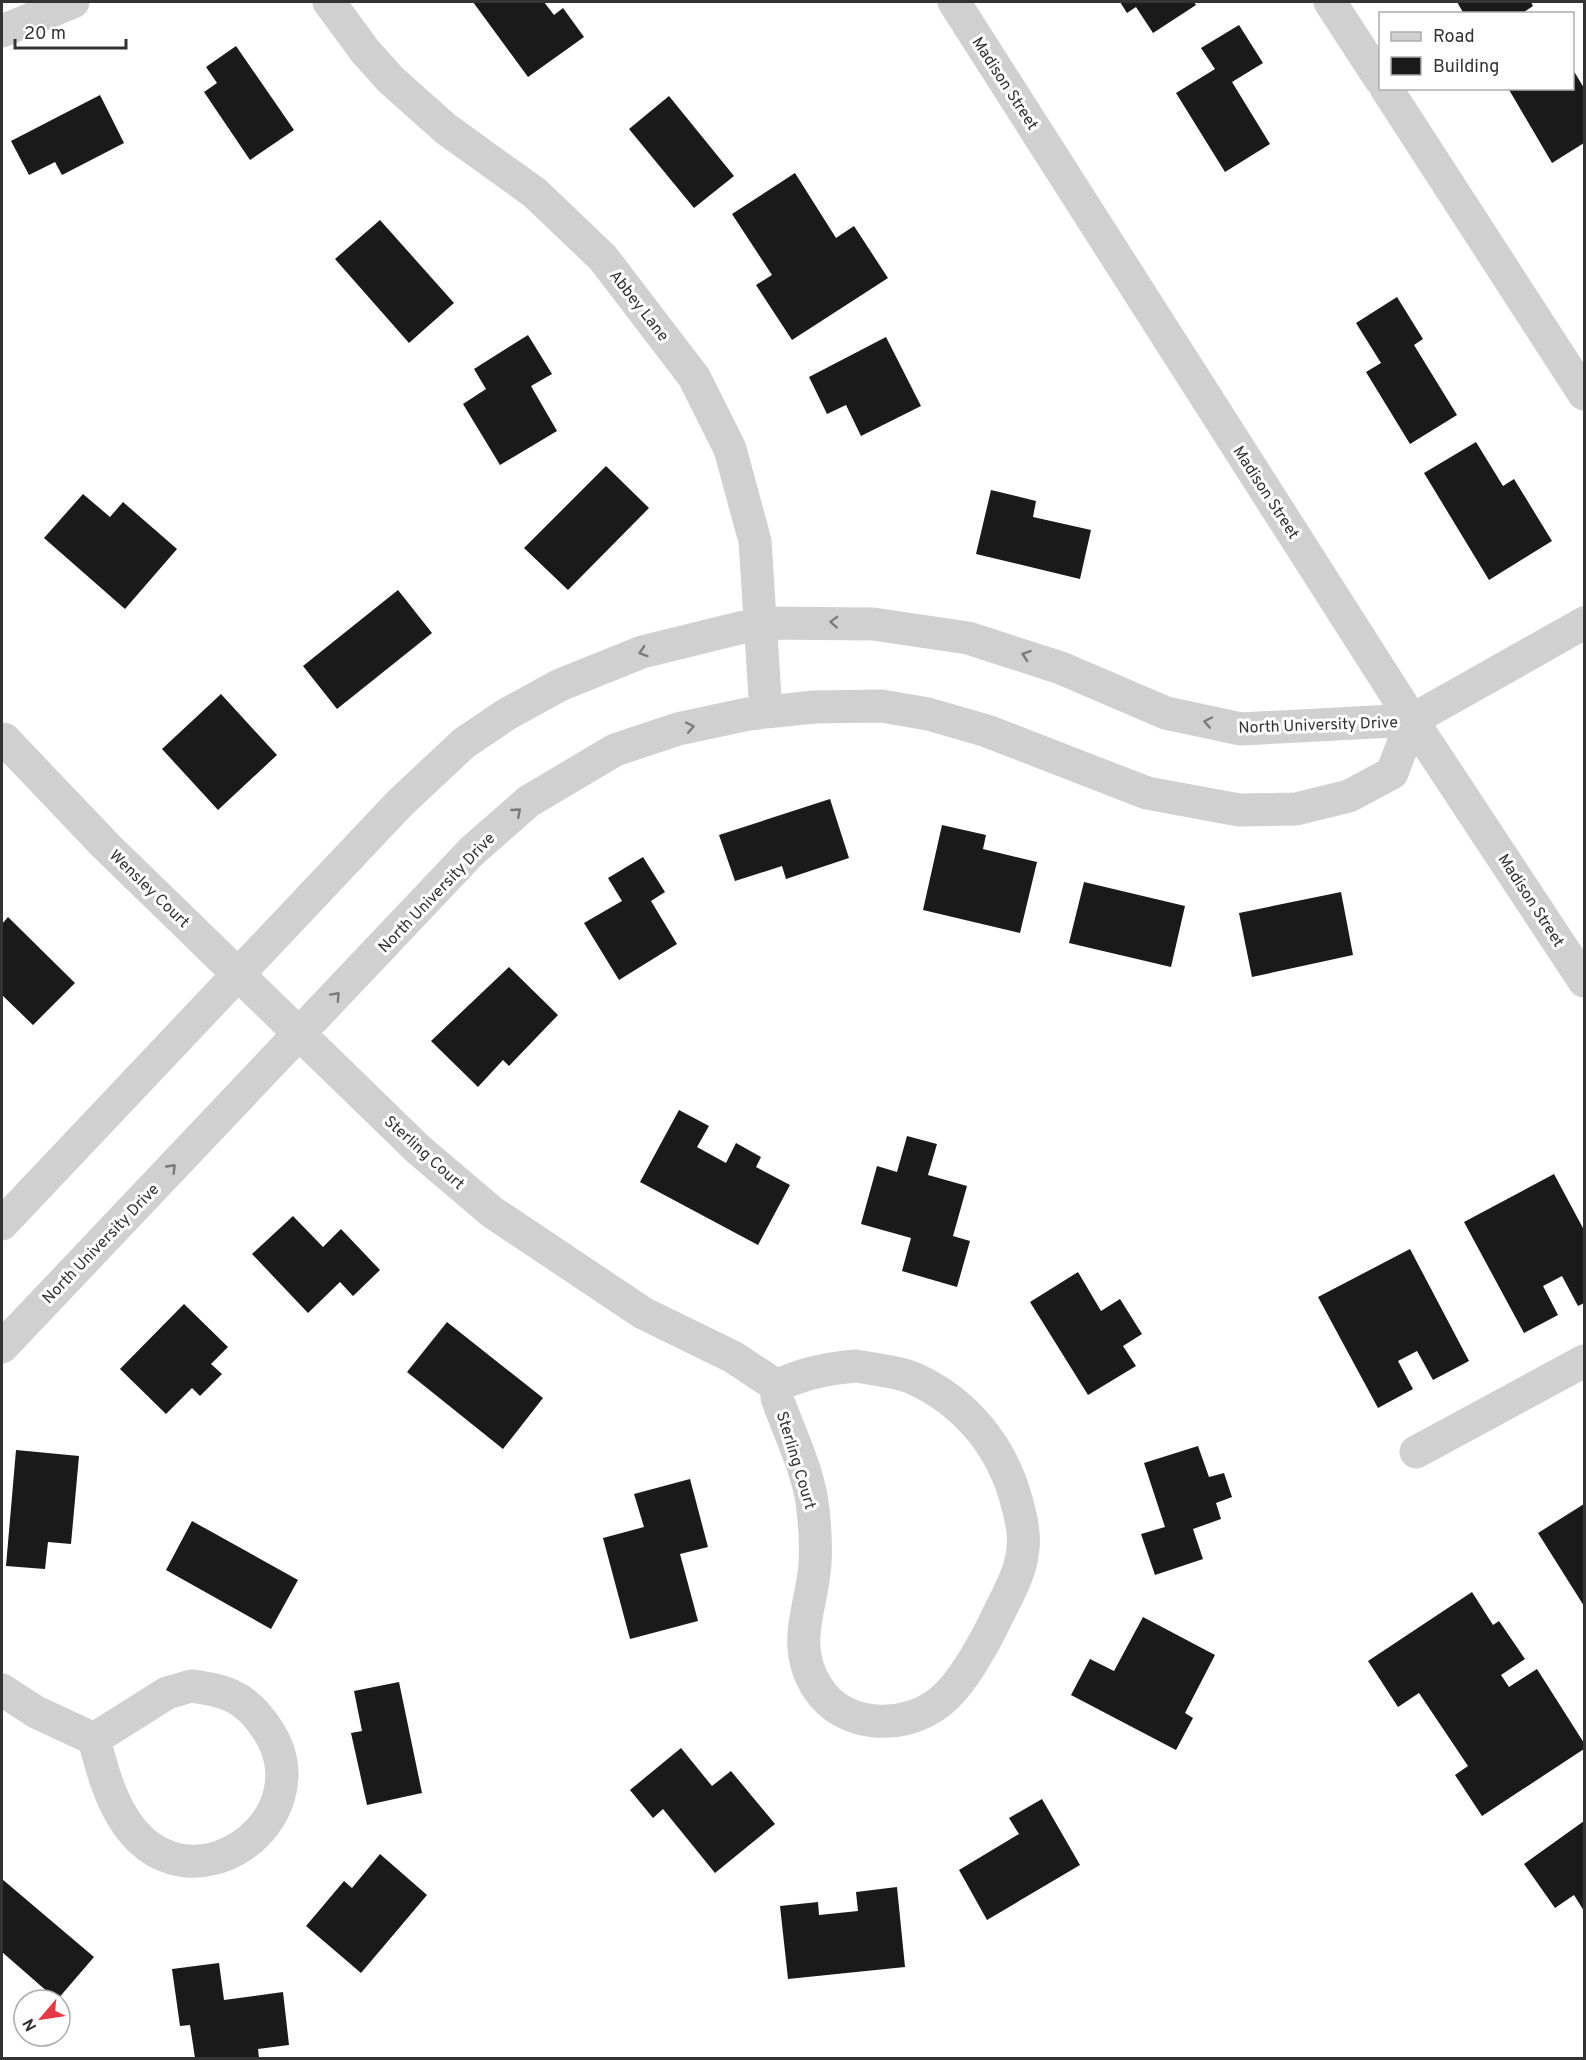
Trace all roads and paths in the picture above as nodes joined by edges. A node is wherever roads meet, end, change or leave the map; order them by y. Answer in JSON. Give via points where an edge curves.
{"nodes":[{"id":1,"x":73,"y":2,"type":"edge"},
{"id":2,"x":329,"y":2,"type":"edge"},
{"id":3,"x":954,"y":2,"type":"edge"},
{"id":4,"x":1330,"y":2,"type":"edge"},
{"id":5,"x":2,"y":31,"type":"edge"},
{"id":6,"x":1379,"y":77,"type":"edge"},
{"id":7,"x":1387,"y":90,"type":"edge"},
{"id":8,"x":1584,"y":394,"type":"edge"},
{"id":9,"x":760,"y":623,"type":"junction"},
{"id":10,"x":1584,"y":623,"type":"edge"},
{"id":11,"x":766,"y":712,"type":"junction"},
{"id":12,"x":1412,"y":720,"type":"junction"},
{"id":13,"x":4,"y":739,"type":"dead end"},
{"id":14,"x":239,"y":972,"type":"junction"},
{"id":15,"x":1584,"y":981,"type":"edge"},
{"id":16,"x":301,"y":1033,"type":"junction"},
{"id":17,"x":2,"y":1224,"type":"edge"},
{"id":18,"x":2,"y":1347,"type":"edge"},
{"id":19,"x":1584,"y":1361,"type":"edge"},
{"id":20,"x":777,"y":1386,"type":"junction"},
{"id":21,"x":1416,"y":1452,"type":"dead end"},
{"id":22,"x":2,"y":1690,"type":"edge"},
{"id":23,"x":94,"y":1739,"type":"junction"}],
"edges":[{"from":1,"to":5,"type":"street"},
{"from":2,"to":9,"type":"street","name":"Abbey Lane","via":[[391,80],[446,129],[535,193],[603,258],[694,377],[730,449],[744,492],[754,541]]},
{"from":3,"to":12,"type":"street","name":"Madison Street"},
{"from":4,"to":6,"type":"street"},
{"from":7,"to":8,"type":"street"},
{"from":9,"to":11,"type":"street","name":"Abbey Lane"},
{"from":12,"to":9,"type":"street","name":"North University Drive","one_way":true,"via":[[1241,729],[1166,713],[1061,668],[968,638],[873,624]]},
{"from":9,"to":14,"type":"street","name":"North University Drive","one_way":true,"via":[[642,652],[560,685],[507,714],[464,743],[400,803]]},
{"from":10,"to":12,"type":"street"},
{"from":11,"to":12,"type":"street","name":"North University Drive","via":[[882,706],[928,714],[987,731],[1147,793],[1239,810],[1296,809],[1349,796],[1392,773]]},
{"from":16,"to":11,"type":"street","name":"North University Drive","one_way":true,"via":[[472,851],[530,801],[615,750],[678,729]]},
{"from":12,"to":15,"type":"street","name":"Madison Street"},
{"from":13,"to":14,"type":"street","name":"Wensley Court","via":[[106,846]]},
{"from":14,"to":16,"type":"street","name":"Wensley Court"},
{"from":14,"to":17,"type":"street","name":"North University Drive"},
{"from":18,"to":16,"type":"street","name":"North University Drive","one_way":true},
{"from":16,"to":20,"type":"street","name":"Sterling Court","via":[[419,1150],[492,1212],[643,1313],[733,1357]]},
{"from":19,"to":21,"type":"street"},
{"from":20,"to":20,"type":"street","name":"Sterling Court","via":[[777,1398],[813,1508],[815,1565],[802,1632],[805,1658],[817,1687],[833,1705],[859,1720],[895,1721],[920,1713],[951,1691],[988,1637],[1017,1577],[1022,1530],[1010,1476],[985,1433],[962,1409],[912,1378],[857,1366],[826,1368]]},
{"from":22,"to":23,"type":"street","via":[[36,1712]]},
{"from":23,"to":23,"type":"street","via":[[105,1779],[122,1817],[149,1847],[174,1859],[202,1862],[232,1854],[253,1838],[270,1816],[279,1793],[282,1768],[274,1739],[258,1714],[234,1695],[219,1689],[191,1686],[167,1693]]}]}
